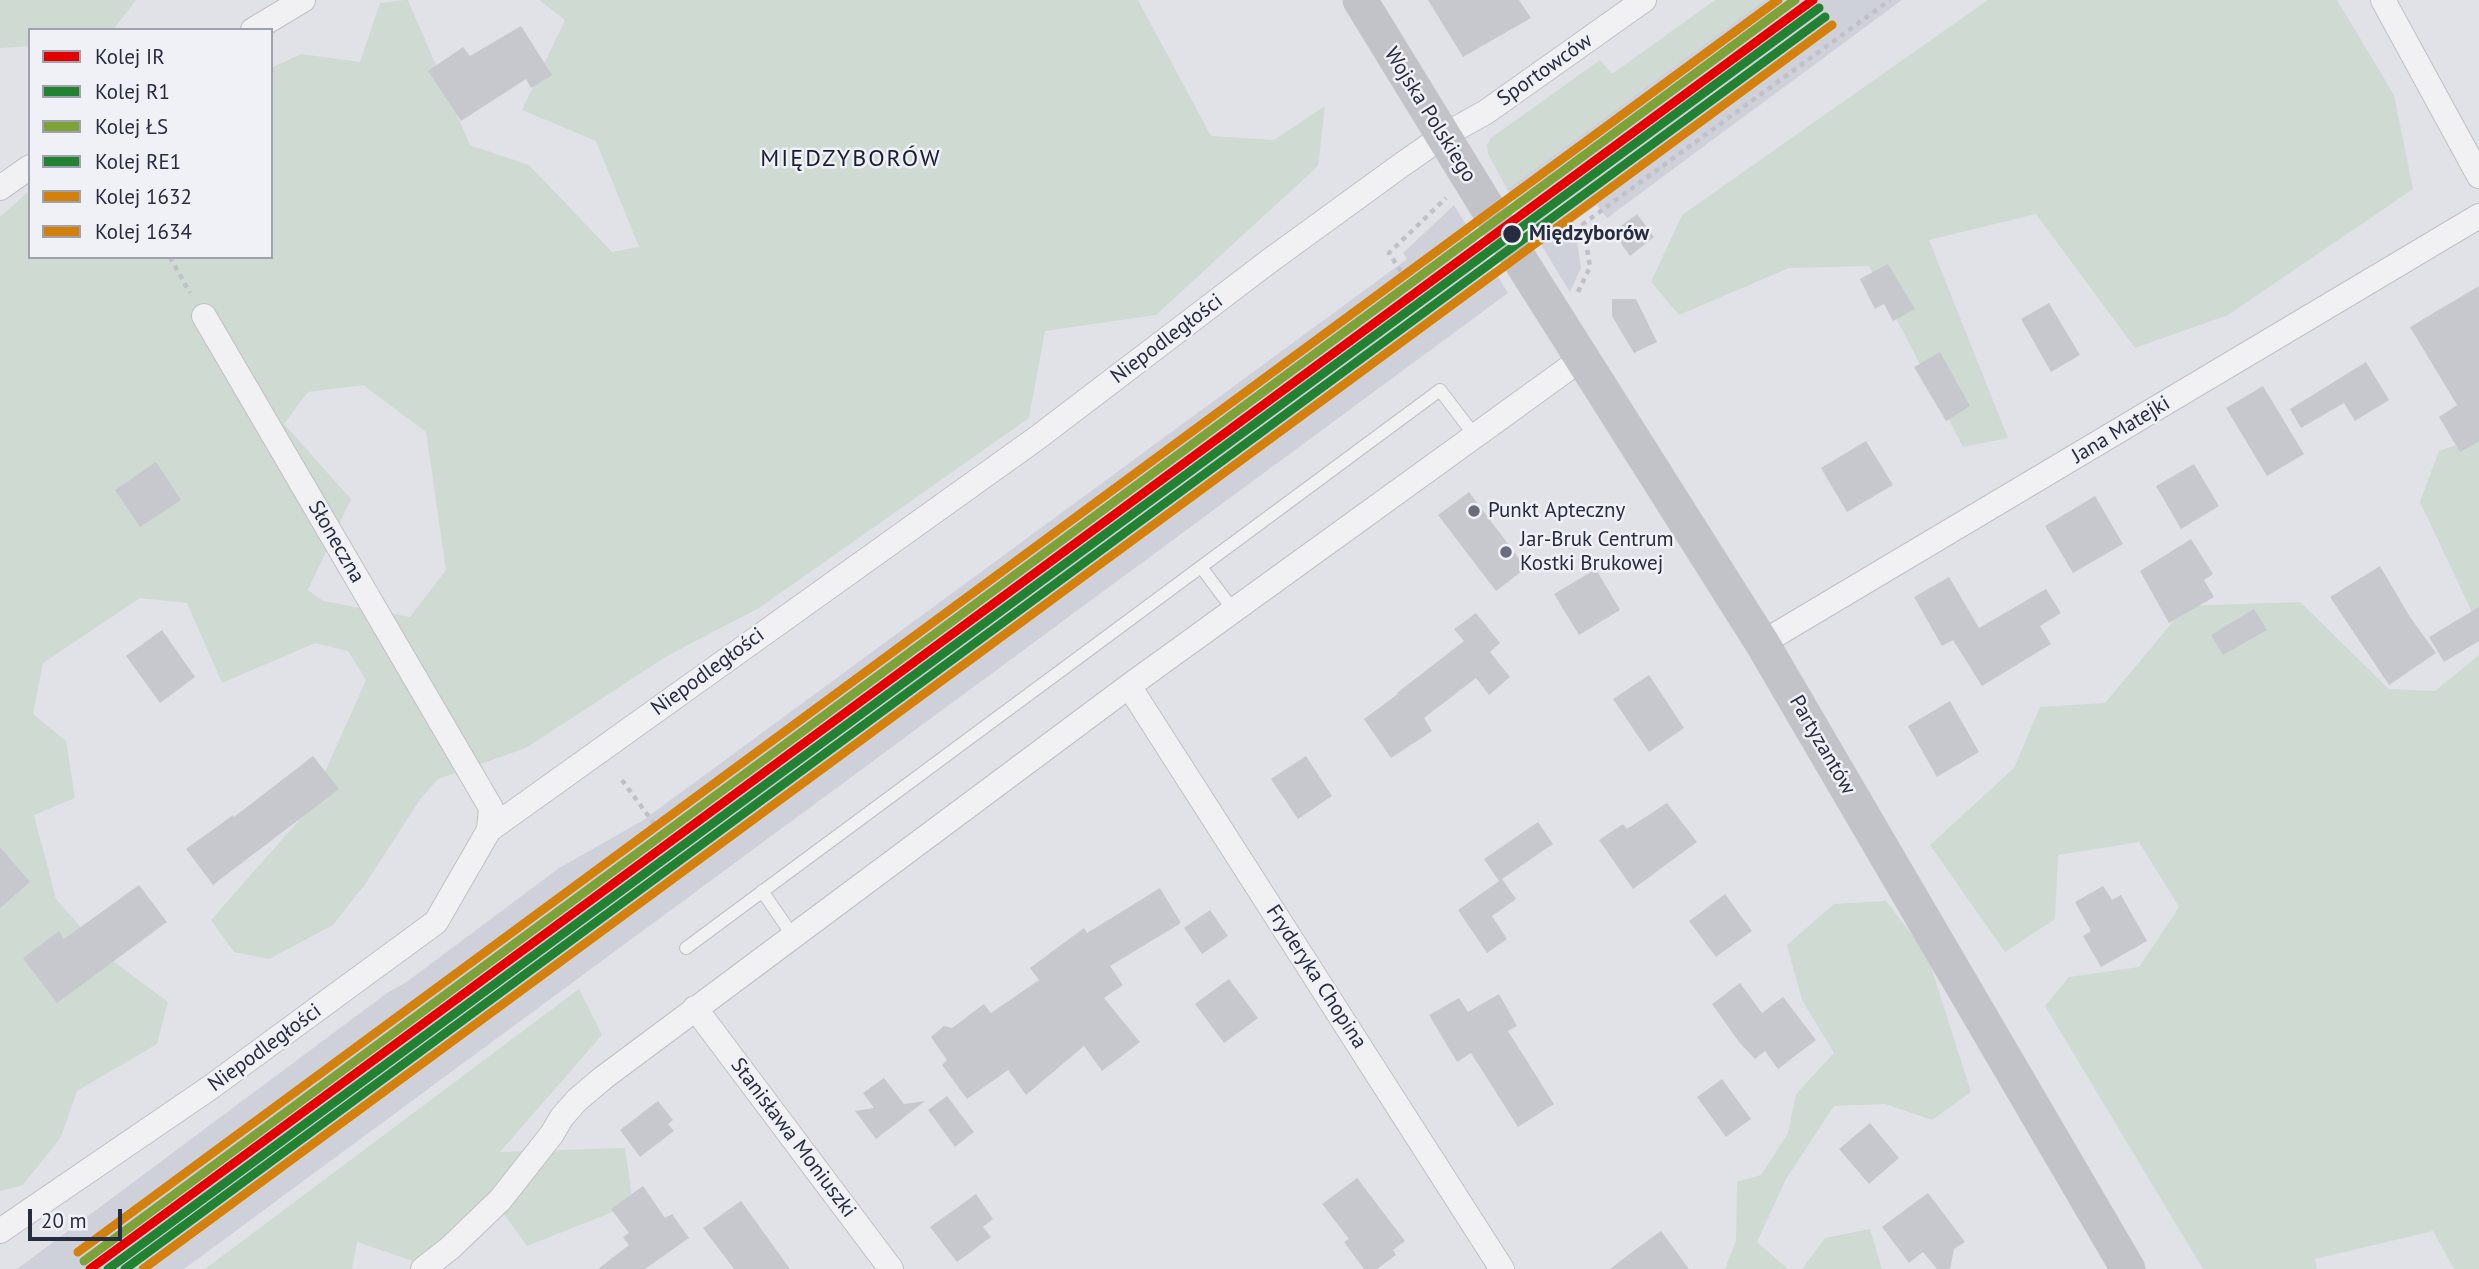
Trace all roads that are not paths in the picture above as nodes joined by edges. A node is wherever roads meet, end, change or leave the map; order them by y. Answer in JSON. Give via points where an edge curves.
{"nodes":[{"id":1,"x":303,"y":0,"type":"edge"},
{"id":2,"x":1360,"y":0,"type":"edge"},
{"id":3,"x":1644,"y":0,"type":"edge"},
{"id":4,"x":2384,"y":0,"type":"edge"},
{"id":5,"x":256,"y":28,"type":"edge"},
{"id":6,"x":1443,"y":136,"type":"junction"},
{"id":7,"x":28,"y":168,"type":"edge"},
{"id":8,"x":2479,"y":176,"type":"edge"},
{"id":9,"x":0,"y":188,"type":"edge"},
{"id":10,"x":2479,"y":216,"type":"edge"},
{"id":11,"x":1501,"y":230,"type":"joint"},
{"id":12,"x":204,"y":316,"type":"road end"},
{"id":13,"x":1584,"y":357,"type":"junction"},
{"id":14,"x":1475,"y":436,"type":"junction"},
{"id":15,"x":1201,"y":566,"type":"junction"},
{"id":16,"x":1234,"y":611,"type":"junction"},
{"id":17,"x":1762,"y":642,"type":"junction"},
{"id":18,"x":1129,"y":686,"type":"junction"},
{"id":19,"x":489,"y":830,"type":"junction"},
{"id":20,"x":762,"y":891,"type":"junction"},
{"id":21,"x":793,"y":936,"type":"junction"},
{"id":22,"x":686,"y":947,"type":"dead end"},
{"id":23,"x":695,"y":1008,"type":"junction"},
{"id":24,"x":0,"y":1231,"type":"edge"},
{"id":25,"x":423,"y":1269,"type":"edge"},
{"id":26,"x":891,"y":1269,"type":"edge"},
{"id":27,"x":1502,"y":1269,"type":"edge"},
{"id":28,"x":2128,"y":1269,"type":"edge"}],
"edges":[{"from":1,"to":5,"type":"street"},
{"from":2,"to":6,"type":"street","name":"Wojska Polskiego"},
{"from":3,"to":6,"type":"street","name":"Sportowców","via":[[1486,112]]},
{"from":4,"to":8,"type":"street"},
{"from":6,"to":11,"type":"street","name":"Wojska Polskiego"},
{"from":6,"to":19,"type":"street","name":"Niepodległości","via":[[1037,438]]},
{"from":7,"to":9,"type":"street"},
{"from":10,"to":17,"type":"street","name":"Jana Matejki"},
{"from":11,"to":13,"type":"street","name":"Partyzantów"},
{"from":12,"to":19,"type":"street","name":"Słoneczna","via":[[491,808]]},
{"from":13,"to":14,"type":"street"},
{"from":13,"to":17,"type":"street","name":"Partyzantów"},
{"from":14,"to":15,"type":"lane","via":[[1440,390]]},
{"from":14,"to":16,"type":"street"},
{"from":15,"to":16,"type":"lane"},
{"from":15,"to":20,"type":"lane"},
{"from":16,"to":18,"type":"street"},
{"from":17,"to":28,"type":"street","name":"Partyzantów"},
{"from":18,"to":21,"type":"street"},
{"from":18,"to":27,"type":"street","name":"Fryderyka Chopina"},
{"from":19,"to":24,"type":"street","name":"Niepodległości","via":[[436,922],[211,1087]]},
{"from":20,"to":21,"type":"lane"},
{"from":20,"to":22,"type":"lane"},
{"from":21,"to":23,"type":"street"},
{"from":23,"to":25,"type":"street","via":[[577,1100],[500,1200]]},
{"from":23,"to":26,"type":"street","name":"Stanisława Moniuszki"}]}
